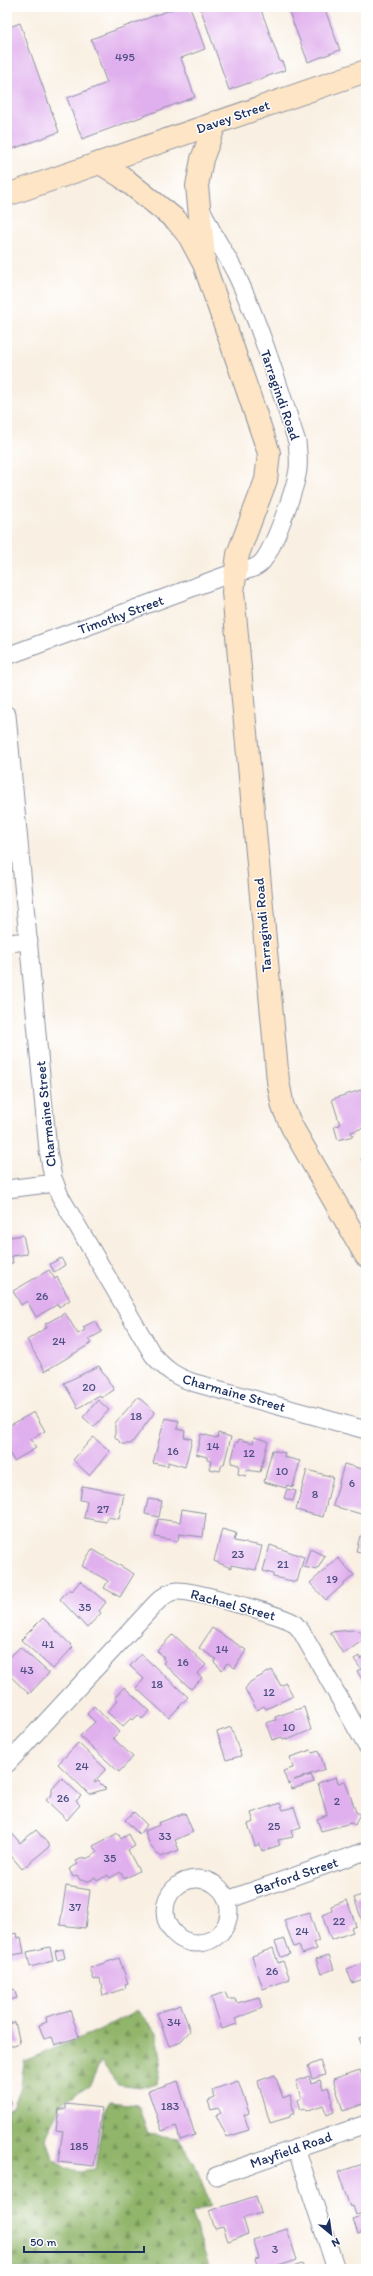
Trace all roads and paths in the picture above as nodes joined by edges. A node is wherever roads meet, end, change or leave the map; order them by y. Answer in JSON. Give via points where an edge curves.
{"nodes":[{"id":1,"x":366,"y":71,"type":"edge"},
{"id":2,"x":216,"y":122,"type":"junction"},
{"id":3,"x":100,"y":163,"type":"junction"},
{"id":4,"x":7,"y":195,"type":"edge"},
{"id":5,"x":198,"y":197,"type":"junction"},
{"id":6,"x":160,"y":207,"type":"junction"},
{"id":7,"x":204,"y":264,"type":"junction"},
{"id":8,"x":234,"y":573,"type":"junction"},
{"id":9,"x":7,"y":656,"type":"edge"},
{"id":10,"x":7,"y":715,"type":"edge"},
{"id":11,"x":29,"y":941,"type":"junction"},
{"id":12,"x":7,"y":943,"type":"edge"},
{"id":13,"x":55,"y":1183,"type":"junction"},
{"id":14,"x":7,"y":1189,"type":"edge"},
{"id":15,"x":366,"y":1256,"type":"edge"},
{"id":16,"x":366,"y":1430,"type":"edge"},
{"id":17,"x":366,"y":1745,"type":"edge"},
{"id":18,"x":7,"y":1764,"type":"edge"},
{"id":19,"x":366,"y":1851,"type":"edge"},
{"id":20,"x":227,"y":1900,"type":"dead end"},
{"id":21,"x":366,"y":2124,"type":"edge"},
{"id":22,"x":296,"y":2148,"type":"junction"},
{"id":23,"x":216,"y":2176,"type":"dead end"},
{"id":24,"x":336,"y":2269,"type":"edge"}],
"edges":[{"from":1,"to":2,"type":"street","name":"Davey Street"},
{"from":2,"to":3,"type":"street","name":"Davey Street"},
{"from":2,"to":5,"type":"street","name":"Tarragindi Road","via":[[202,160]]},
{"from":3,"to":4,"type":"street"},
{"from":3,"to":6,"type":"street","name":"Tarragindi Road"},
{"from":5,"to":6,"type":"street","via":[[175,207]]},
{"from":5,"to":7,"type":"street","name":"Tarragindi Road"},
{"from":5,"to":8,"type":"street","name":"Tarragindi Road","via":[[208,226],[231,264],[249,305],[298,449],[295,483],[268,552],[257,566]]},
{"from":6,"to":7,"type":"street","name":"Tarragindi Road","via":[[182,227]]},
{"from":7,"to":8,"type":"street","name":"Tarragindi Road","via":[[269,454],[266,480],[238,554]]},
{"from":8,"to":9,"type":"street","name":"Timothy Street"},
{"from":8,"to":15,"type":"street","name":"Tarragindi Road","via":[[234,609],[280,1096],[292,1127]]},
{"from":10,"to":11,"type":"street","name":"Charmaine Street"},
{"from":11,"to":12,"type":"street"},
{"from":11,"to":13,"type":"street","name":"Charmaine Street","via":[[48,1150]]},
{"from":13,"to":14,"type":"street"},
{"from":13,"to":16,"type":"street","name":"Charmaine Street","via":[[63,1202],[149,1348],[165,1369],[177,1378]]},
{"from":17,"to":18,"type":"street","name":"Rachael Street","via":[[294,1623],[229,1602],[178,1591],[166,1595],[156,1603]]},
{"from":19,"to":20,"type":"street","name":"Barford Street"},
{"from":21,"to":22,"type":"street","name":"Mayfield Road"},
{"from":22,"to":23,"type":"street","name":"Mayfield Road"},
{"from":22,"to":24,"type":"street"}]}
